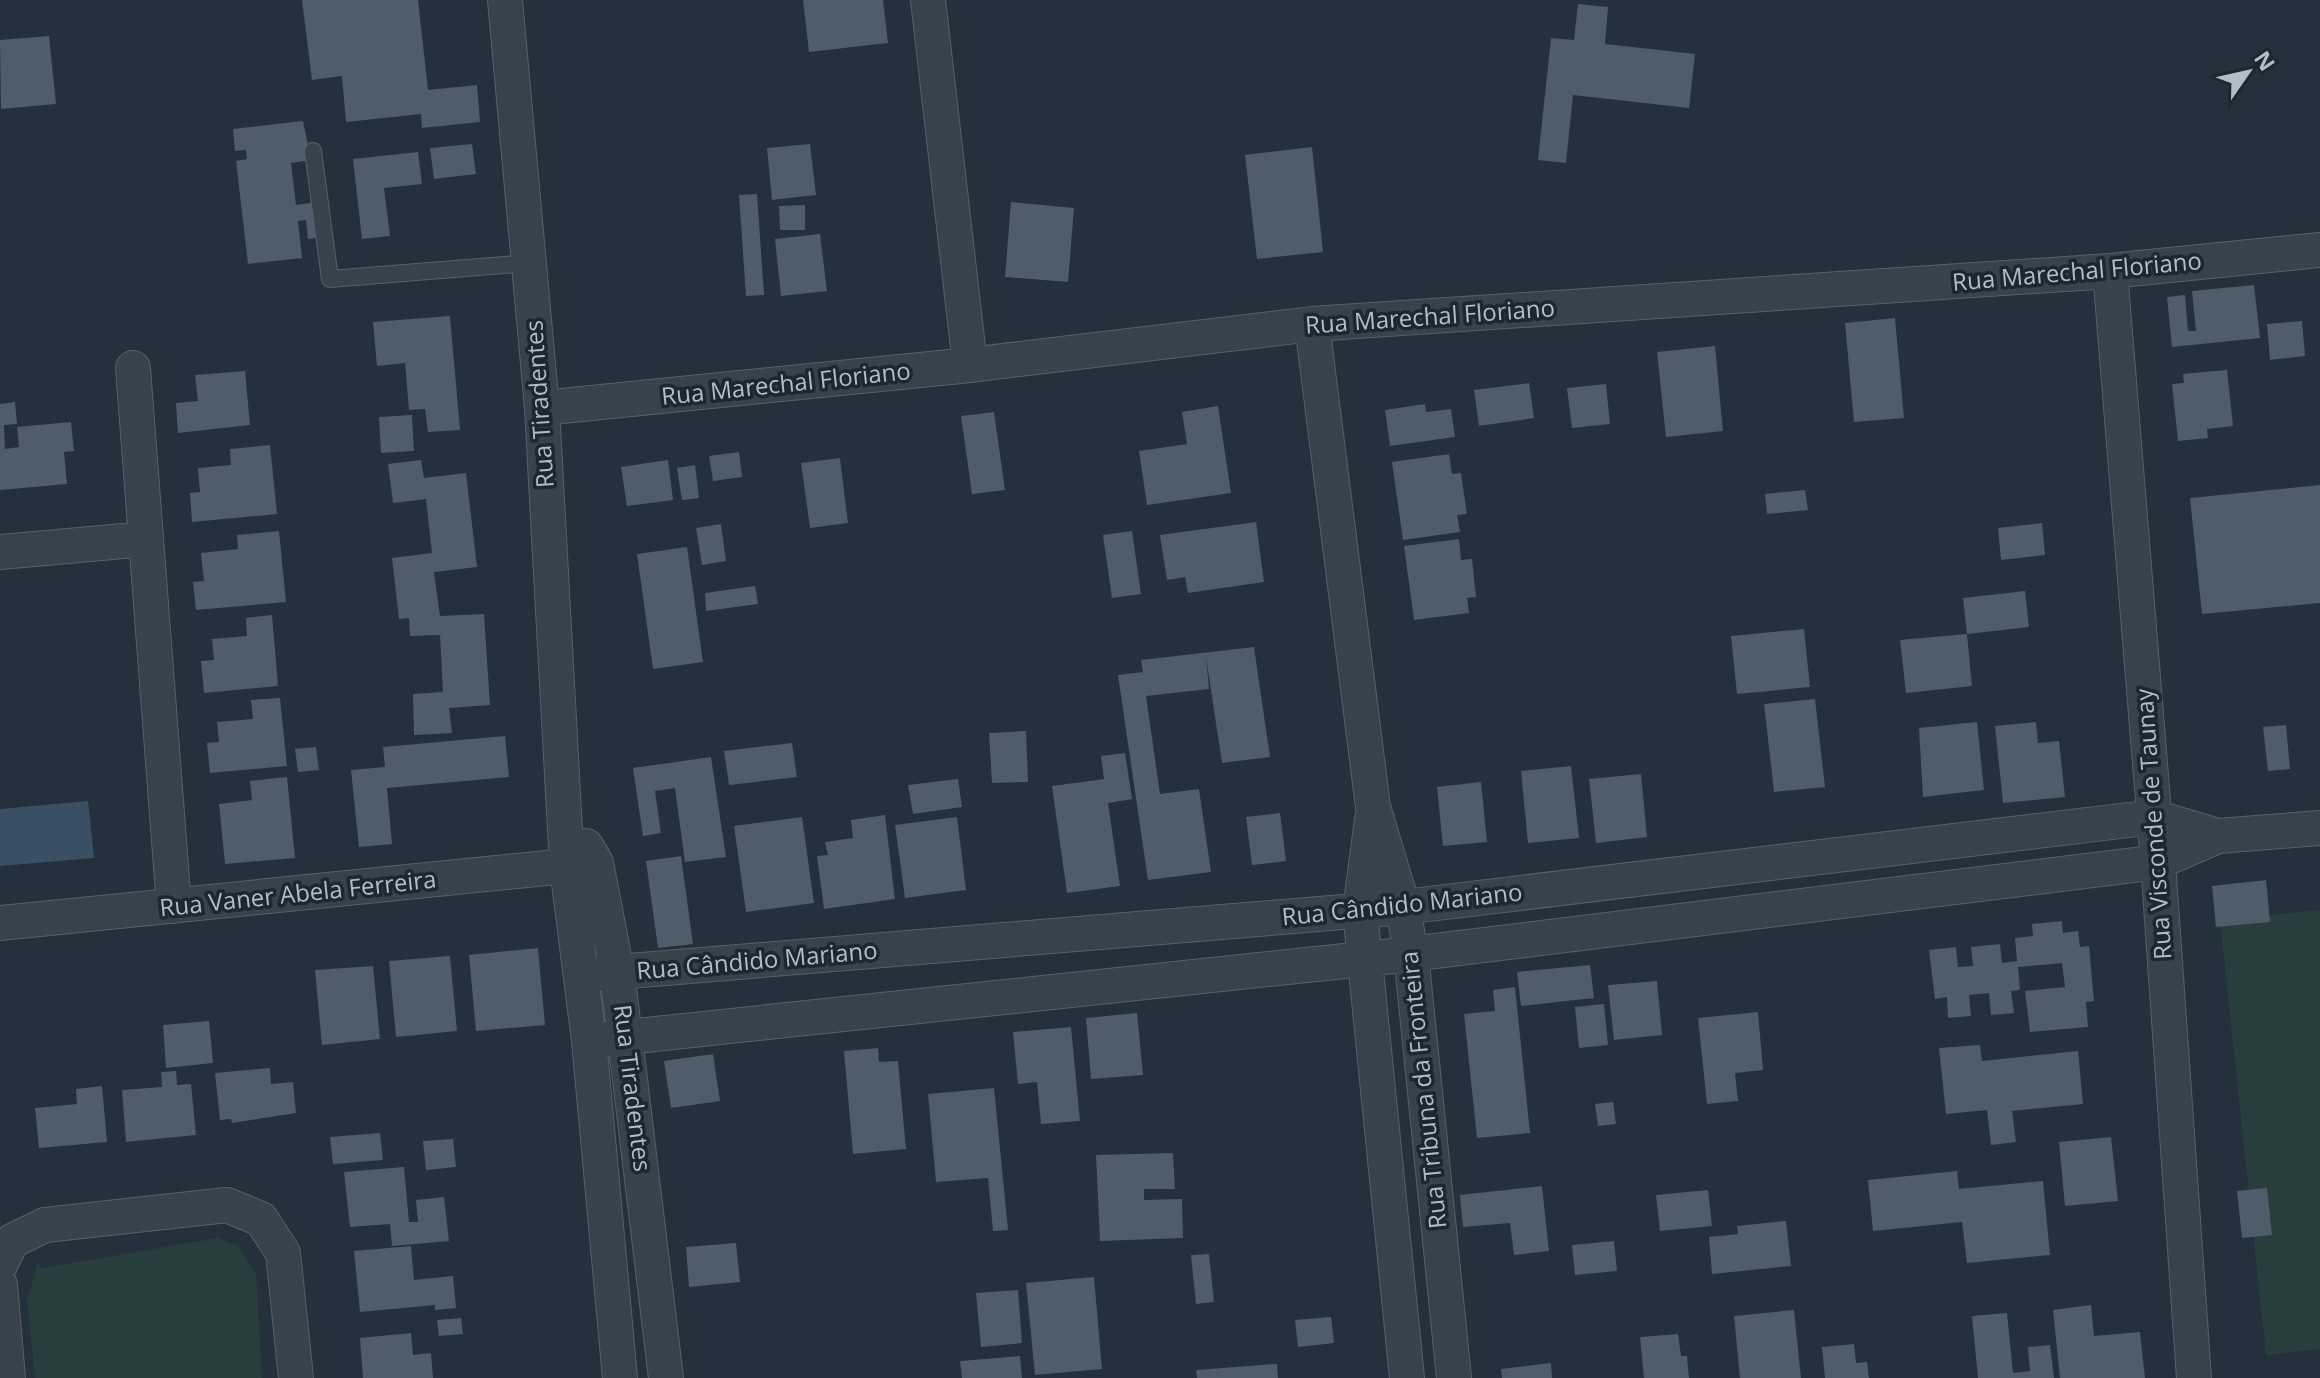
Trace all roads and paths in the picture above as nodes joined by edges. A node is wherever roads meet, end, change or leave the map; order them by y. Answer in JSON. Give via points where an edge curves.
{"nodes":[{"id":1,"x":505,"y":0,"type":"edge"},
{"id":2,"x":928,"y":0,"type":"edge"},
{"id":3,"x":313,"y":151,"type":"dead end"},
{"id":4,"x":2320,"y":250,"type":"edge"},
{"id":5,"x":529,"y":263,"type":"junction"},
{"id":6,"x":2110,"y":271,"type":"junction"},
{"id":7,"x":1312,"y":324,"type":"junction"},
{"id":8,"x":970,"y":365,"type":"junction"},
{"id":9,"x":133,"y":368,"type":"dead end"},
{"id":10,"x":542,"y":408,"type":"junction"},
{"id":11,"x":146,"y":539,"type":"junction"},
{"id":12,"x":0,"y":552,"type":"edge"},
{"id":13,"x":1373,"y":807,"type":"junction"},
{"id":14,"x":2154,"y":817,"type":"junction"},
{"id":15,"x":2320,"y":828,"type":"edge"},
{"id":16,"x":2218,"y":836,"type":"junction"},
{"id":17,"x":2158,"y":862,"type":"junction"},
{"id":18,"x":582,"y":865,"type":"junction"},
{"id":19,"x":174,"y":906,"type":"junction"},
{"id":20,"x":1403,"y":907,"type":"junction"},
{"id":21,"x":1360,"y":911,"type":"junction"},
{"id":22,"x":0,"y":923,"type":"edge"},
{"id":23,"x":1411,"y":954,"type":"junction"},
{"id":24,"x":1366,"y":959,"type":"junction"},
{"id":25,"x":617,"y":972,"type":"junction"},
{"id":26,"x":581,"y":975,"type":"junction"},
{"id":27,"x":627,"y":1038,"type":"junction"},
{"id":28,"x":589,"y":1041,"type":"junction"},
{"id":29,"x":0,"y":1265,"type":"edge"},
{"id":30,"x":0,"y":1285,"type":"edge"},
{"id":31,"x":8,"y":1378,"type":"edge"},
{"id":32,"x":296,"y":1378,"type":"edge"},
{"id":33,"x":620,"y":1378,"type":"edge"},
{"id":34,"x":666,"y":1378,"type":"edge"},
{"id":35,"x":1407,"y":1378,"type":"edge"},
{"id":36,"x":1454,"y":1378,"type":"edge"},
{"id":37,"x":2194,"y":1378,"type":"edge"}],
"edges":[{"from":1,"to":5,"type":"street","name":"Rua Tiradentes"},
{"from":2,"to":8,"type":"street"},
{"from":3,"to":5,"type":"lane","via":[[330,279]]},
{"from":4,"to":6,"type":"street","name":"Rua Marechal Floriano"},
{"from":5,"to":10,"type":"street","name":"Rua Tiradentes"},
{"from":6,"to":7,"type":"street","name":"Rua Marechal Floriano"},
{"from":6,"to":14,"type":"street","name":"Rua Visconde de Taunay"},
{"from":7,"to":8,"type":"street","name":"Rua Marechal Floriano"},
{"from":7,"to":13,"type":"street","name":"Rua Tribuna da Fronteira"},
{"from":8,"to":10,"type":"street","name":"Rua Marechal Floriano"},
{"from":9,"to":11,"type":"street"},
{"from":10,"to":18,"type":"street","name":"Rua Tiradentes","via":[[562,809]]},
{"from":11,"to":12,"type":"street"},
{"from":11,"to":19,"type":"street"},
{"from":13,"to":20,"type":"street","name":"Rua Tribuna da Fronteira"},
{"from":13,"to":21,"type":"street","name":"Rua Tribuna da Fronteira"},
{"from":14,"to":16,"type":"street","name":"Rua Cândido Mariano"},
{"from":14,"to":17,"type":"street","name":"Rua Visconde de Taunay"},
{"from":14,"to":20,"type":"street","name":"Rua Cândido Mariano"},
{"from":15,"to":16,"type":"street","name":"Rua Cândido Mariano"},
{"from":16,"to":17,"type":"street","name":"Rua Cândido Mariano"},
{"from":17,"to":23,"type":"street","name":"Rua Cândido Mariano"},
{"from":17,"to":37,"type":"street","name":"Rua Visconde de Taunay"},
{"from":18,"to":19,"type":"street","name":"Rua Vaner Abela Ferreira"},
{"from":18,"to":25,"type":"street","name":"Rua Tiradentes"},
{"from":18,"to":26,"type":"street","name":"Rua Tiradentes"},
{"from":19,"to":22,"type":"street","name":"Rua Vaner Abela Ferreira"},
{"from":20,"to":21,"type":"street","name":"Rua Cândido Mariano"},
{"from":20,"to":23,"type":"street","name":"Rua Tribuna da Fronteira"},
{"from":21,"to":24,"type":"street","name":"Rua Tribuna da Fronteira"},
{"from":21,"to":25,"type":"street","name":"Rua Cândido Mariano"},
{"from":23,"to":24,"type":"street","name":"Rua Cândido Mariano"},
{"from":23,"to":36,"type":"street","name":"Rua Tribuna da Fronteira"},
{"from":24,"to":27,"type":"street","name":"Rua Cândido Mariano"},
{"from":24,"to":35,"type":"street","name":"Rua Tribuna da Fronteira"},
{"from":25,"to":26,"type":"street","name":"Rua Cândido Mariano"},
{"from":25,"to":27,"type":"street","name":"Rua Tiradentes"},
{"from":26,"to":28,"type":"street","name":"Rua Tiradentes"},
{"from":27,"to":28,"type":"street","name":"Rua Cândido Mariano"},
{"from":27,"to":34,"type":"street","name":"Rua Tiradentes"},
{"from":28,"to":33,"type":"street","name":"Rua Tiradentes"},
{"from":29,"to":32,"type":"street","via":[[12,1241],[45,1225],[227,1205],[261,1219],[283,1253]]},
{"from":30,"to":31,"type":"street"}]}
